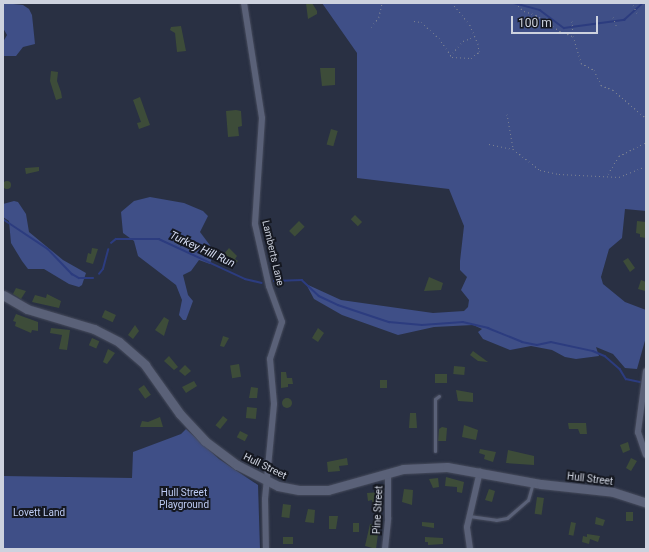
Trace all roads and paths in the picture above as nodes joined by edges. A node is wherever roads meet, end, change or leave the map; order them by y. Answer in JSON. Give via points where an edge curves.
{"nodes":[{"id":1,"x":244,"y":3,"type":"edge"},
{"id":2,"x":382,"y":3,"type":"edge"},
{"id":3,"x":452,"y":3,"type":"edge"},
{"id":4,"x":515,"y":3,"type":"edge"},
{"id":5,"x":633,"y":5,"type":"dead end"},
{"id":6,"x":637,"y":13,"type":"dead end"},
{"id":7,"x":613,"y":16,"type":"dead end"},
{"id":8,"x":414,"y":21,"type":"dead end"},
{"id":9,"x":572,"y":21,"type":"dead end"},
{"id":10,"x":616,"y":25,"type":"dead end"},
{"id":11,"x":371,"y":27,"type":"dead end"},
{"id":12,"x":573,"y":36,"type":"junction"},
{"id":13,"x":475,"y":37,"type":"junction"},
{"id":14,"x":450,"y":56,"type":"junction"},
{"id":15,"x":507,"y":114,"type":"dead end"},
{"id":16,"x":646,"y":118,"type":"edge"},
{"id":17,"x":646,"y":142,"type":"edge"},
{"id":18,"x":489,"y":144,"type":"dead end"},
{"id":19,"x":646,"y":146,"type":"edge"},
{"id":20,"x":513,"y":150,"type":"junction"},
{"id":21,"x":646,"y":158,"type":"edge"},
{"id":22,"x":646,"y":166,"type":"edge"},
{"id":23,"x":608,"y":175,"type":"junction"},
{"id":24,"x":3,"y":295,"type":"edge"},
{"id":25,"x":646,"y":371,"type":"edge"},
{"id":26,"x":438,"y":396,"type":"dead end"},
{"id":27,"x":434,"y":451,"type":"dead end"},
{"id":28,"x":646,"y":455,"type":"edge"},
{"id":29,"x":480,"y":471,"type":"junction"},
{"id":30,"x":388,"y":473,"type":"junction"},
{"id":31,"x":267,"y":481,"type":"junction"},
{"id":32,"x":534,"y":482,"type":"junction"},
{"id":33,"x":646,"y":503,"type":"edge"},
{"id":34,"x":469,"y":516,"type":"junction"},
{"id":35,"x":266,"y":549,"type":"edge"},
{"id":36,"x":385,"y":549,"type":"edge"},
{"id":37,"x":470,"y":549,"type":"edge"}],
"edges":[{"from":1,"to":31,"type":"street","name":"Lamberts Lane","via":[[262,118],[255,224],[269,286],[282,322],[270,354],[274,404]]},
{"from":2,"to":11,"type":"path","via":[[379,17]]},
{"from":3,"to":13,"type":"path","via":[[470,25]]},
{"from":4,"to":12,"type":"path"},
{"from":5,"to":6,"type":"path"},
{"from":7,"to":10,"type":"path"},
{"from":8,"to":14,"type":"path","via":[[421,22],[439,38]]},
{"from":9,"to":12,"type":"path"},
{"from":12,"to":16,"type":"path","via":[[581,63],[594,70],[602,85],[613,90]]},
{"from":13,"to":14,"type":"path","via":[[463,41]]},
{"from":13,"to":14,"type":"path","via":[[479,52],[476,55],[463,59]]},
{"from":15,"to":20,"type":"path"},
{"from":17,"to":23,"type":"path","via":[[619,156]]},
{"from":18,"to":20,"type":"path"},
{"from":19,"to":21,"type":"path"},
{"from":20,"to":23,"type":"path","via":[[530,164],[549,172],[577,176]]},
{"from":22,"to":23,"type":"path","via":[[619,177]]},
{"from":24,"to":31,"type":"main road","name":"Hull Street","via":[[27,309],[94,329],[119,342],[145,365],[180,414],[200,436],[237,465]]},
{"from":25,"to":28,"type":"street","via":[[638,432]]},
{"from":26,"to":27,"type":"lane","via":[[435,399]]},
{"from":29,"to":30,"type":"main road","name":"Hull Street","via":[[431,467]]},
{"from":29,"to":32,"type":"main road","name":"Hull Street"},
{"from":29,"to":34,"type":"street"},
{"from":30,"to":31,"type":"main road","name":"Hull Street","via":[[322,490],[294,490]]},
{"from":30,"to":36,"type":"street","name":"Pine Street"},
{"from":31,"to":35,"type":"street","name":"Lamberts Lane"},
{"from":32,"to":33,"type":"main road","name":"Hull Street","via":[[612,492]]},
{"from":32,"to":34,"type":"lane","via":[[528,500],[507,518],[496,520]]},
{"from":34,"to":37,"type":"street","via":[[467,532]]}]}
